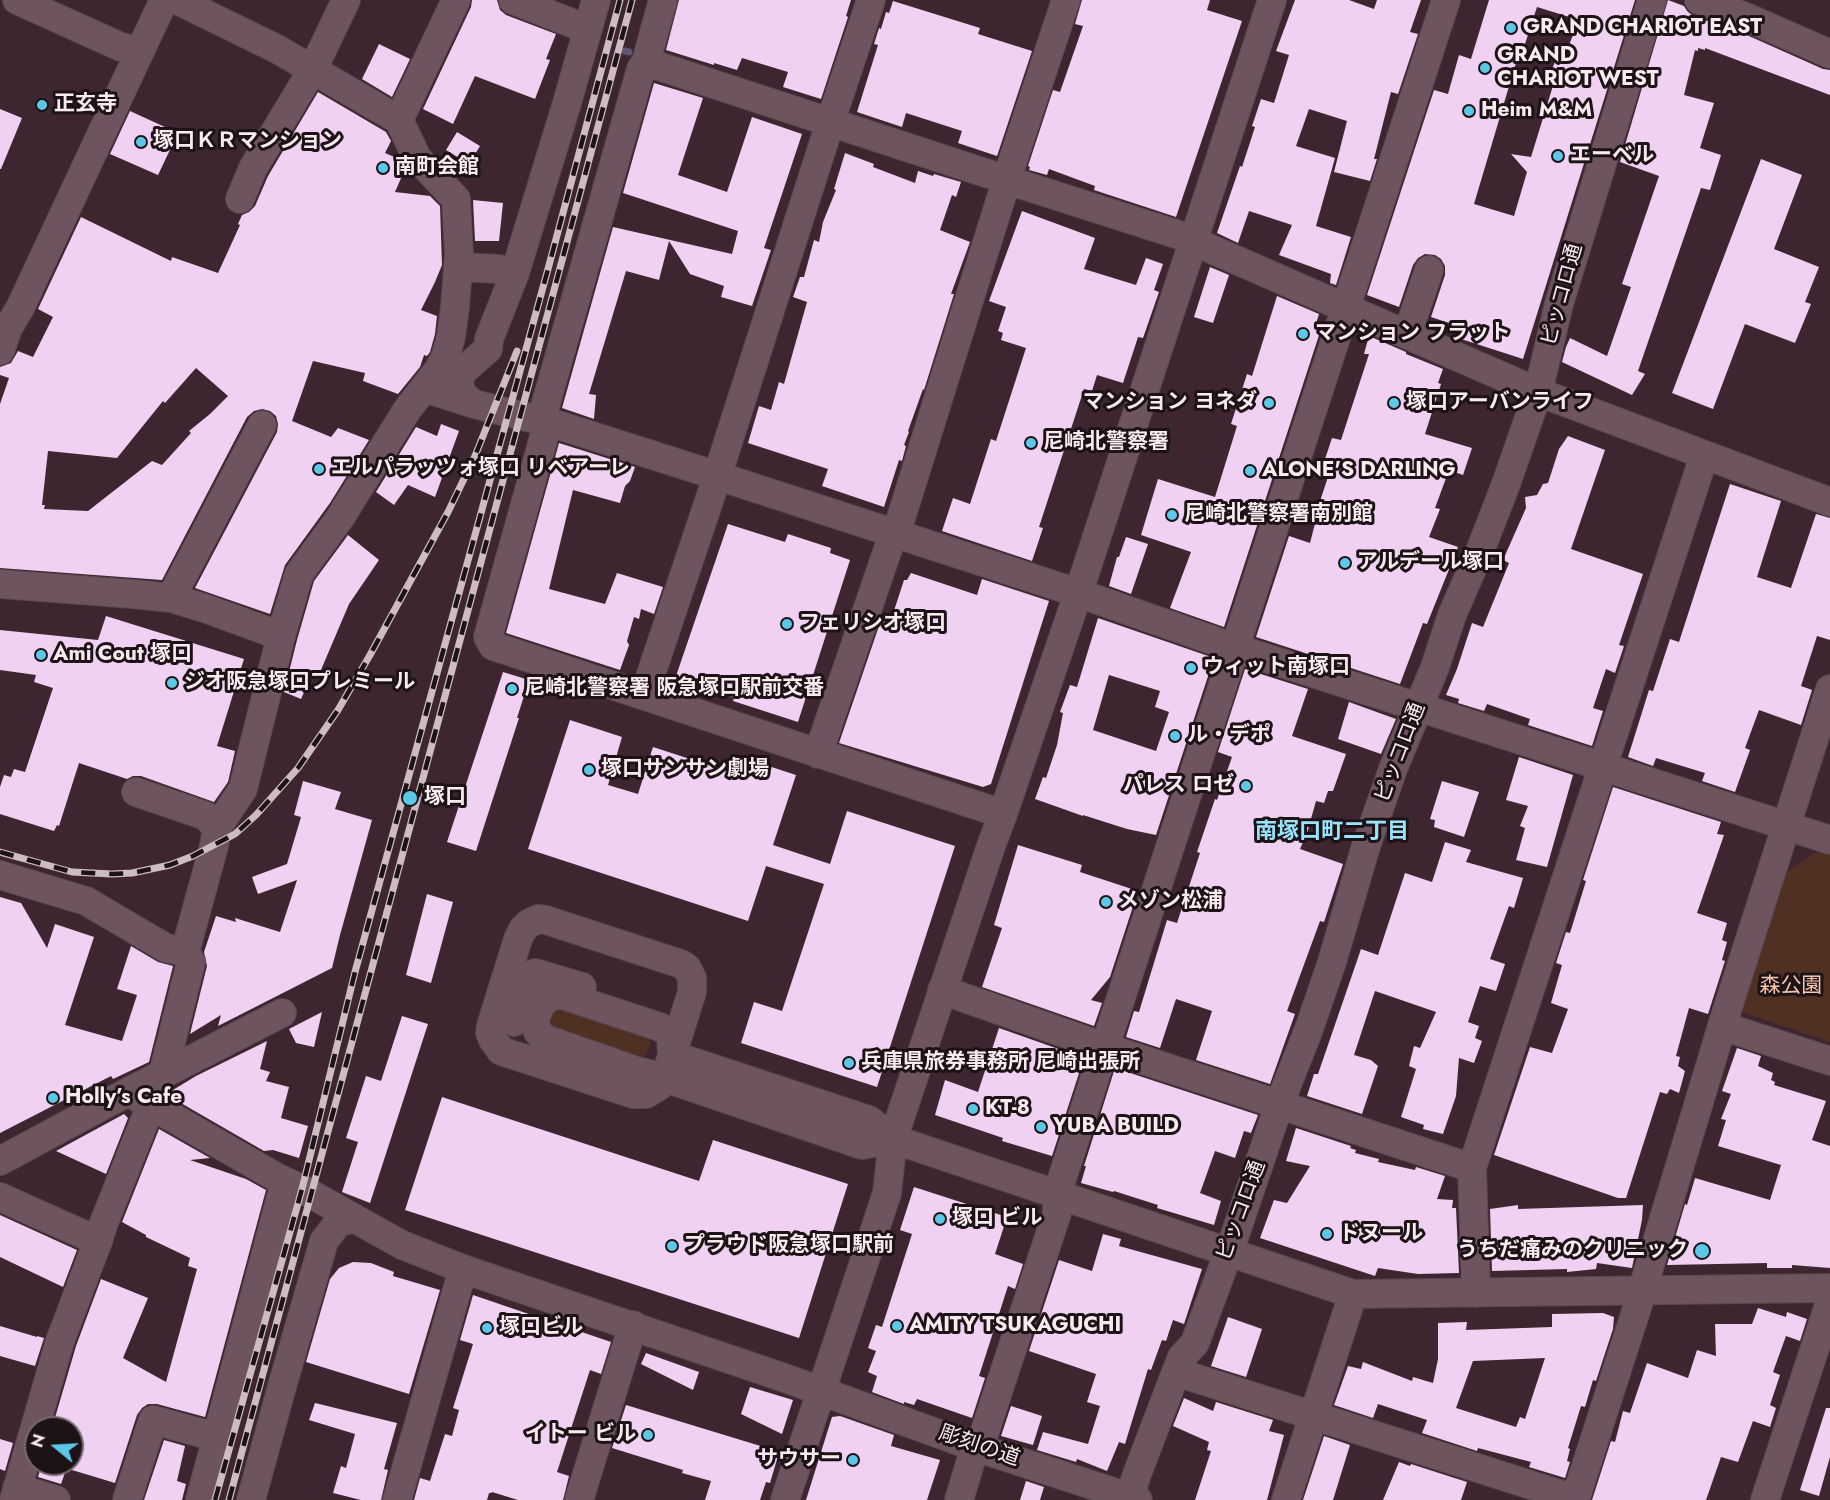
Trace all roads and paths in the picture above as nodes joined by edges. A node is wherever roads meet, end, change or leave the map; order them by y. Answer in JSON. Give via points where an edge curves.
{"nodes":[{"id":1,"x":17,"y":0,"type":"edge"},
{"id":2,"x":164,"y":0,"type":"edge"},
{"id":3,"x":177,"y":0,"type":"edge"},
{"id":4,"x":346,"y":0,"type":"edge"},
{"id":5,"x":456,"y":0,"type":"edge"},
{"id":6,"x":513,"y":0,"type":"edge"},
{"id":7,"x":596,"y":0,"type":"edge"},
{"id":8,"x":663,"y":0,"type":"edge"},
{"id":9,"x":871,"y":0,"type":"edge"},
{"id":10,"x":1066,"y":0,"type":"edge"},
{"id":11,"x":1272,"y":0,"type":"edge"},
{"id":12,"x":1446,"y":0,"type":"edge"},
{"id":13,"x":1652,"y":0,"type":"edge"},
{"id":14,"x":1699,"y":0,"type":"edge"},
{"id":15,"x":588,"y":29,"type":"junction"},
{"id":16,"x":140,"y":51,"type":"junction"},
{"id":17,"x":648,"y":53,"type":"junction"},
{"id":18,"x":1830,"y":54,"type":"edge"},
{"id":19,"x":313,"y":69,"type":"junction"},
{"id":20,"x":832,"y":115,"type":"junction"},
{"id":21,"x":399,"y":120,"type":"junction"},
{"id":22,"x":1009,"y":174,"type":"junction"},
{"id":23,"x":240,"y":199,"type":"dead end"},
{"id":24,"x":1194,"y":241,"type":"junction"},
{"id":25,"x":458,"y":267,"type":"junction"},
{"id":26,"x":1429,"y":270,"type":"dead end"},
{"id":27,"x":515,"y":273,"type":"junction"},
{"id":28,"x":1345,"y":309,"type":"junction"},
{"id":29,"x":1410,"y":327,"type":"junction"},
{"id":30,"x":3,"y":335,"type":"edge"},
{"id":31,"x":451,"y":337,"type":"junction"},
{"id":32,"x":488,"y":349,"type":"junction"},
{"id":33,"x":1541,"y":380,"type":"junction"},
{"id":34,"x":424,"y":388,"type":"junction"},
{"id":35,"x":474,"y":404,"type":"junction"},
{"id":36,"x":547,"y":422,"type":"junction"},
{"id":37,"x":262,"y":425,"type":"dead end"},
{"id":38,"x":1704,"y":456,"type":"junction"},
{"id":39,"x":717,"y":476,"type":"junction"},
{"id":40,"x":1830,"y":502,"type":"edge"},
{"id":41,"x":896,"y":534,"type":"junction"},
{"id":42,"x":0,"y":584,"type":"edge"},
{"id":43,"x":1078,"y":594,"type":"junction"},
{"id":44,"x":171,"y":598,"type":"junction"},
{"id":45,"x":281,"y":636,"type":"junction"},
{"id":46,"x":1235,"y":648,"type":"junction"},
{"id":47,"x":1830,"y":689,"type":"edge"},
{"id":48,"x":644,"y":695,"type":"junction"},
{"id":49,"x":1418,"y":708,"type":"junction"},
{"id":50,"x":1825,"y":725,"type":"edge"},
{"id":51,"x":818,"y":754,"type":"junction"},
{"id":52,"x":1603,"y":767,"type":"junction"},
{"id":53,"x":136,"y":792,"type":"dead end"},
{"id":54,"x":1004,"y":814,"type":"junction"},
{"id":55,"x":1786,"y":826,"type":"junction"},
{"id":56,"x":217,"y":828,"type":"junction"},
{"id":57,"x":1830,"y":840,"type":"edge"},
{"id":58,"x":0,"y":875,"type":"edge"},
{"id":59,"x":185,"y":952,"type":"junction"},
{"id":60,"x":942,"y":990,"type":"junction"},
{"id":61,"x":653,"y":1009,"type":"dead end"},
{"id":62,"x":282,"y":1013,"type":"dead end"},
{"id":63,"x":514,"y":1022,"type":"dead end"},
{"id":64,"x":1722,"y":1026,"type":"junction"},
{"id":65,"x":1104,"y":1047,"type":"junction"},
{"id":66,"x":1830,"y":1060,"type":"edge"},
{"id":67,"x":669,"y":1066,"type":"junction"},
{"id":68,"x":163,"y":1074,"type":"junction"},
{"id":69,"x":140,"y":1098,"type":"junction"},
{"id":70,"x":1279,"y":1105,"type":"junction"},
{"id":71,"x":893,"y":1139,"type":"junction"},
{"id":72,"x":0,"y":1161,"type":"edge"},
{"id":73,"x":1472,"y":1168,"type":"junction"},
{"id":74,"x":285,"y":1182,"type":"junction"},
{"id":75,"x":1057,"y":1194,"type":"junction"},
{"id":76,"x":0,"y":1197,"type":"edge"},
{"id":77,"x":354,"y":1218,"type":"junction"},
{"id":78,"x":98,"y":1241,"type":"junction"},
{"id":79,"x":1228,"y":1252,"type":"junction"},
{"id":80,"x":463,"y":1269,"type":"junction"},
{"id":81,"x":1830,"y":1288,"type":"edge"},
{"id":82,"x":1642,"y":1291,"type":"junction"},
{"id":83,"x":1476,"y":1293,"type":"junction"},
{"id":84,"x":1353,"y":1294,"type":"junction"},
{"id":85,"x":1830,"y":1302,"type":"edge"},
{"id":86,"x":633,"y":1325,"type":"junction"},
{"id":87,"x":1176,"y":1372,"type":"junction"},
{"id":88,"x":821,"y":1391,"type":"junction"},
{"id":89,"x":1314,"y":1415,"type":"junction"},
{"id":90,"x":216,"y":1437,"type":"junction"},
{"id":91,"x":975,"y":1447,"type":"junction"},
{"id":92,"x":16,"y":1494,"type":"edge"},
{"id":93,"x":1132,"y":1499,"type":"edge"},
{"id":94,"x":1575,"y":1499,"type":"edge"},
{"id":95,"x":56,"y":1500,"type":"edge"},
{"id":96,"x":127,"y":1500,"type":"edge"},
{"id":97,"x":200,"y":1500,"type":"edge"},
{"id":98,"x":251,"y":1500,"type":"edge"},
{"id":99,"x":397,"y":1500,"type":"edge"},
{"id":100,"x":579,"y":1500,"type":"edge"},
{"id":101,"x":785,"y":1500,"type":"edge"},
{"id":102,"x":959,"y":1500,"type":"edge"},
{"id":103,"x":1286,"y":1500,"type":"edge"},
{"id":104,"x":1765,"y":1500,"type":"edge"}],
"edges":[{"from":1,"to":16,"type":"street","via":[[122,47]]},
{"from":2,"to":16,"type":"street"},
{"from":3,"to":19,"type":"street"},
{"from":4,"to":19,"type":"street"},
{"from":5,"to":21,"type":"street"},
{"from":6,"to":15,"type":"street"},
{"from":7,"to":15,"type":"street"},
{"from":8,"to":17,"type":"street"},
{"from":9,"to":20,"type":"street"},
{"from":10,"to":22,"type":"street"},
{"from":11,"to":24,"type":"street"},
{"from":12,"to":28,"type":"street"},
{"from":13,"to":33,"type":"street","name":"ピッコロ通","via":[[1559,304]]},
{"from":14,"to":18,"type":"street"},
{"from":15,"to":27,"type":"street"},
{"from":16,"to":30,"type":"street","via":[[20,308]]},
{"from":17,"to":20,"type":"street"},
{"from":17,"to":36,"type":"street","via":[[640,69],[544,410]]},
{"from":19,"to":21,"type":"street"},
{"from":19,"to":23,"type":"street","via":[[253,168]]},
{"from":20,"to":22,"type":"street"},
{"from":20,"to":39,"type":"street"},
{"from":21,"to":25,"type":"street","via":[[417,158],[456,199]]},
{"from":22,"to":24,"type":"street"},
{"from":22,"to":41,"type":"street"},
{"from":24,"to":28,"type":"street"},
{"from":24,"to":43,"type":"street"},
{"from":25,"to":27,"type":"street"},
{"from":25,"to":31,"type":"street"},
{"from":26,"to":29,"type":"street"},
{"from":27,"to":32,"type":"street"},
{"from":28,"to":29,"type":"street"},
{"from":28,"to":46,"type":"street"},
{"from":29,"to":33,"type":"street"},
{"from":31,"to":32,"type":"street","via":[[463,351]]},
{"from":31,"to":34,"type":"street","via":[[439,369]]},
{"from":32,"to":35,"type":"street","via":[[462,370],[460,377],[463,396]]},
{"from":33,"to":38,"type":"street"},
{"from":33,"to":49,"type":"street","name":"ピッコロ通","via":[[1506,484]]},
{"from":34,"to":35,"type":"street"},
{"from":34,"to":45,"type":"street","via":[[299,574]]},
{"from":35,"to":36,"type":"street"},
{"from":36,"to":39,"type":"street"},
{"from":36,"to":48,"type":"street","via":[[488,637],[493,646]]},
{"from":37,"to":44,"type":"street"},
{"from":38,"to":40,"type":"street"},
{"from":38,"to":52,"type":"street"},
{"from":39,"to":41,"type":"street"},
{"from":39,"to":48,"type":"street"},
{"from":41,"to":43,"type":"street"},
{"from":41,"to":51,"type":"street"},
{"from":42,"to":44,"type":"street"},
{"from":43,"to":46,"type":"street"},
{"from":43,"to":54,"type":"street"},
{"from":44,"to":45,"type":"street"},
{"from":45,"to":56,"type":"street","via":[[243,789]]},
{"from":46,"to":49,"type":"street"},
{"from":46,"to":65,"type":"street"},
{"from":47,"to":50,"type":"street"},
{"from":48,"to":51,"type":"street"},
{"from":49,"to":52,"type":"street"},
{"from":49,"to":70,"type":"street","name":"ピッコロ通","via":[[1389,780],[1317,1007]]},
{"from":50,"to":55,"type":"street"},
{"from":51,"to":54,"type":"street"},
{"from":52,"to":55,"type":"street"},
{"from":52,"to":73,"type":"street"},
{"from":53,"to":56,"type":"street","via":[[206,816]]},
{"from":54,"to":60,"type":"street"},
{"from":55,"to":57,"type":"street"},
{"from":55,"to":64,"type":"street"},
{"from":56,"to":59,"type":"street"},
{"from":58,"to":59,"type":"street","via":[[86,901],[166,948]]},
{"from":59,"to":68,"type":"street","via":[[191,962]]},
{"from":60,"to":65,"type":"street"},
{"from":60,"to":71,"type":"street"},
{"from":61,"to":63,"type":"street","via":[[535,973],[530,976]]},
{"from":62,"to":68,"type":"street"},
{"from":64,"to":66,"type":"street"},
{"from":64,"to":82,"type":"street"},
{"from":65,"to":70,"type":"street"},
{"from":65,"to":75,"type":"street"},
{"from":67,"to":67,"type":"street","via":[[659,1086],[645,1094],[633,1094],[501,1051],[490,1034],[491,1026],[523,929],[538,919],[546,920],[687,968],[692,992]]},
{"from":67,"to":71,"type":"street","via":[[862,1145]]},
{"from":68,"to":69,"type":"street"},
{"from":69,"to":72,"type":"street"},
{"from":69,"to":74,"type":"street","name":"彫刻の道"},
{"from":69,"to":78,"type":"street"},
{"from":70,"to":73,"type":"street"},
{"from":70,"to":79,"type":"street","name":"ピッコロ通"},
{"from":71,"to":75,"type":"street"},
{"from":71,"to":88,"type":"street","via":[[887,1193]]},
{"from":73,"to":83,"type":"street"},
{"from":74,"to":77,"type":"street","name":"彫刻の道"},
{"from":74,"to":90,"type":"street"},
{"from":75,"to":79,"type":"street"},
{"from":75,"to":91,"type":"street","via":[[1057,1213],[984,1434]]},
{"from":76,"to":78,"type":"street"},
{"from":77,"to":80,"type":"street","name":"彫刻の道","via":[[402,1245]]},
{"from":77,"to":98,"type":"street","via":[[338,1223],[324,1241]]},
{"from":78,"to":92,"type":"street","via":[[60,1341]]},
{"from":79,"to":84,"type":"street"},
{"from":79,"to":87,"type":"street","name":"ピッコロ通","via":[[1195,1343],[1182,1357]]},
{"from":80,"to":86,"type":"street","name":"彫刻の道"},
{"from":80,"to":99,"type":"street"},
{"from":81,"to":82,"type":"street"},
{"from":82,"to":83,"type":"street"},
{"from":82,"to":94,"type":"street"},
{"from":83,"to":84,"type":"street"},
{"from":84,"to":89,"type":"street"},
{"from":85,"to":104,"type":"street"},
{"from":86,"to":88,"type":"street","name":"彫刻の道"},
{"from":86,"to":100,"type":"street"},
{"from":87,"to":89,"type":"street"},
{"from":87,"to":93,"type":"street","name":"ピッコロ通","via":[[1137,1474]]},
{"from":88,"to":91,"type":"street","name":"彫刻の道"},
{"from":88,"to":101,"type":"street"},
{"from":89,"to":94,"type":"street"},
{"from":89,"to":103,"type":"street"},
{"from":90,"to":96,"type":"street","via":[[153,1420]]},
{"from":90,"to":97,"type":"street"},
{"from":91,"to":93,"type":"street","name":"彫刻の道"},
{"from":91,"to":102,"type":"street"},
{"from":92,"to":95,"type":"street"}]}
